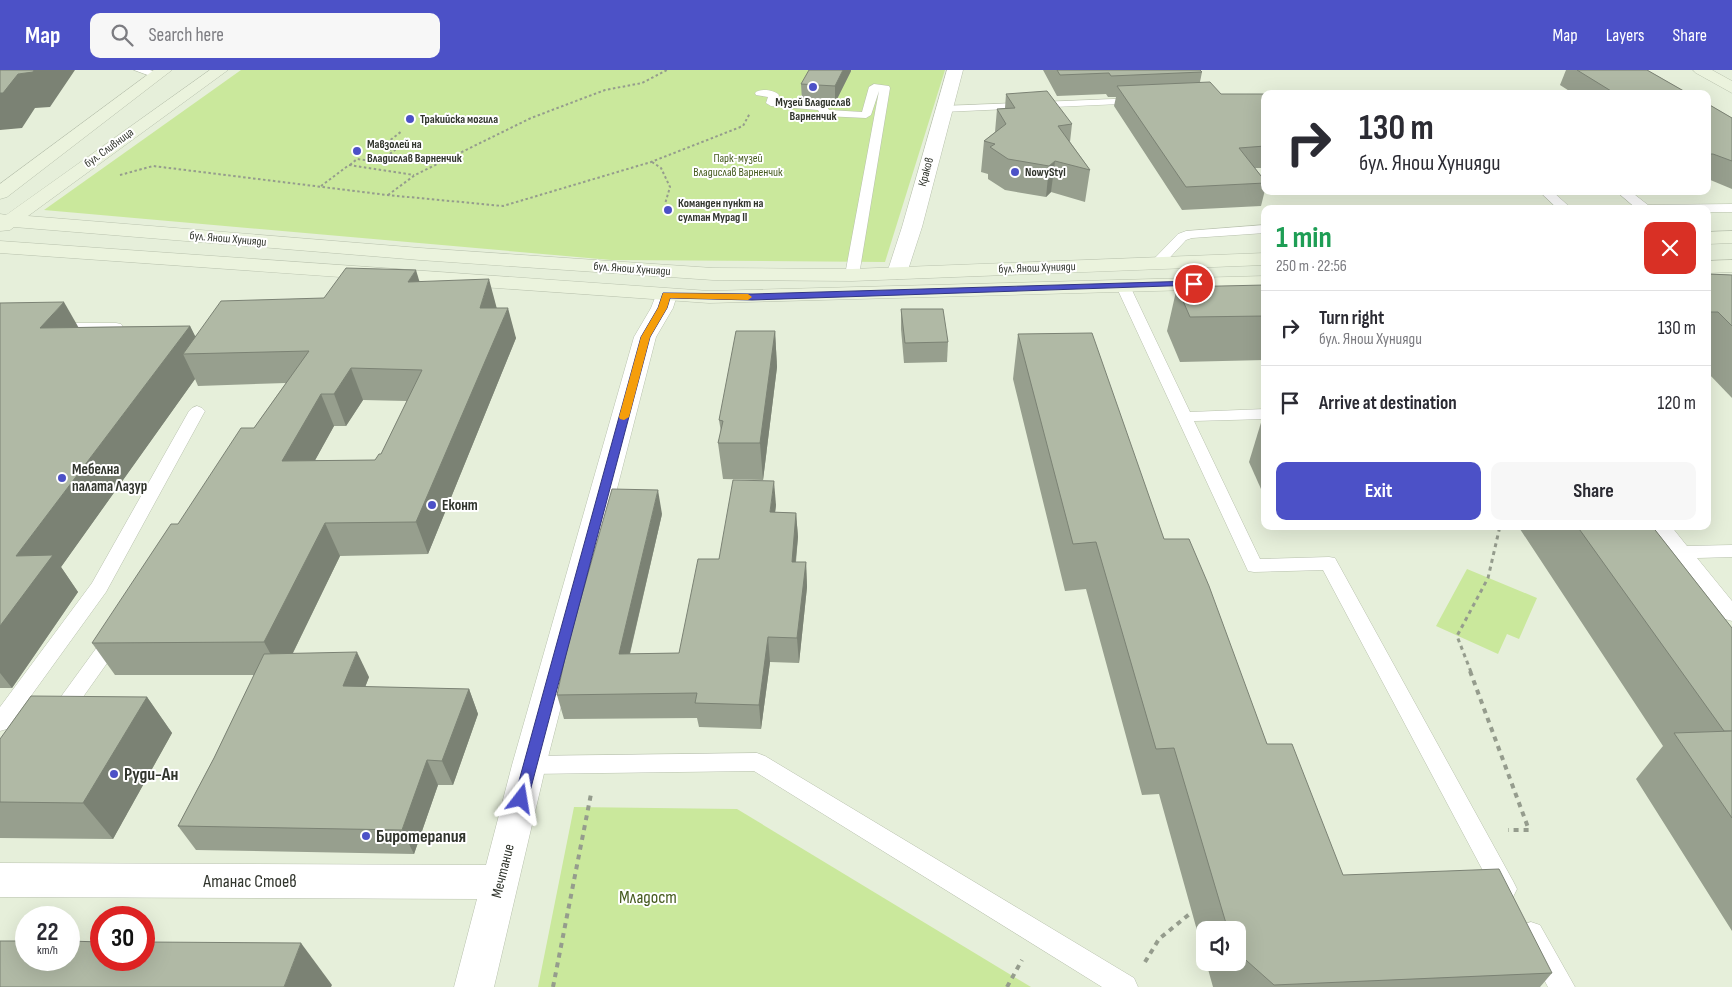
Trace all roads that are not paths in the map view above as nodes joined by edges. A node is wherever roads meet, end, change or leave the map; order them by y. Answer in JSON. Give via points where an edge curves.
{"nodes":[{"id":1,"x":139,"y":70,"type":"edge"},
{"id":2,"x":220,"y":70,"type":"edge"},
{"id":3,"x":955,"y":70,"type":"edge"},
{"id":4,"x":1702,"y":70,"type":"edge"},
{"id":5,"x":160,"y":73,"type":"edge"},
{"id":6,"x":1732,"y":88,"type":"edge"},
{"id":7,"x":760,"y":93,"type":"road end"},
{"id":8,"x":1152,"y":101,"type":"edge"},
{"id":9,"x":943,"y":109,"type":"junction"},
{"id":10,"x":0,"y":193,"type":"edge"},
{"id":11,"x":1549,"y":195,"type":"edge"},
{"id":12,"x":1627,"y":195,"type":"edge"},
{"id":13,"x":1561,"y":205,"type":"edge"},
{"id":14,"x":1639,"y":205,"type":"edge"},
{"id":15,"x":1711,"y":208,"type":"edge"},
{"id":16,"x":1732,"y":208,"type":"edge"},
{"id":17,"x":3,"y":223,"type":"edge"},
{"id":18,"x":1261,"y":229,"type":"edge"},
{"id":19,"x":1732,"y":237,"type":"edge"},
{"id":20,"x":1711,"y":238,"type":"edge"},
{"id":21,"x":0,"y":247,"type":"edge"},
{"id":22,"x":1261,"y":259,"type":"edge"},
{"id":23,"x":1157,"y":263,"type":"junction"},
{"id":24,"x":1732,"y":266,"type":"edge"},
{"id":25,"x":1711,"y":267,"type":"edge"},
{"id":26,"x":897,"y":274,"type":"junction"},
{"id":27,"x":852,"y":275,"type":"junction"},
{"id":28,"x":1261,"y":282,"type":"edge"},
{"id":29,"x":1124,"y":286,"type":"junction"},
{"id":30,"x":666,"y":295,"type":"junction"},
{"id":31,"x":116,"y":327,"type":"edge"},
{"id":32,"x":39,"y":328,"type":"edge"},
{"id":33,"x":197,"y":411,"type":"dead end"},
{"id":34,"x":1261,"y":414,"type":"edge"},
{"id":35,"x":1183,"y":417,"type":"junction"},
{"id":36,"x":1664,"y":530,"type":"edge"},
{"id":37,"x":1732,"y":551,"type":"edge"},
{"id":38,"x":1682,"y":552,"type":"junction"},
{"id":39,"x":1732,"y":614,"type":"edge"},
{"id":40,"x":126,"y":620,"type":"edge"},
{"id":41,"x":0,"y":724,"type":"edge"},
{"id":42,"x":46,"y":734,"type":"edge"},
{"id":43,"x":529,"y":765,"type":"junction"},
{"id":44,"x":0,"y":880,"type":"edge"},
{"id":45,"x":499,"y":882,"type":"junction"},
{"id":46,"x":1513,"y":903,"type":"edge"},
{"id":47,"x":1523,"y":920,"type":"edge"},
{"id":48,"x":474,"y":987,"type":"edge"},
{"id":49,"x":1125,"y":987,"type":"edge"},
{"id":50,"x":1562,"y":987,"type":"edge"}],
"edges":[{"from":1,"to":5,"type":"lane"},
{"from":2,"to":17,"type":"street","name":"бул. Сливница"},
{"from":3,"to":9,"type":"street","name":"Краков"},
{"from":4,"to":6,"type":"street"},
{"from":5,"to":10,"type":"street","name":"бул. Сливница"},
{"from":7,"to":27,"type":"lane","via":[[774,95],[771,103],[822,107],[825,113],[866,115],[874,87],[885,88]]},
{"from":8,"to":9,"type":"lane"},
{"from":9,"to":26,"type":"street","name":"Краков"},
{"from":11,"to":13,"type":"lane"},
{"from":12,"to":14,"type":"lane"},
{"from":15,"to":16,"type":"lane"},
{"from":17,"to":27,"type":"street","name":"бул. Янош Хунияди","via":[[713,274]]},
{"from":18,"to":23,"type":"lane","via":[[1190,234],[1182,237]]},
{"from":19,"to":20,"type":"street"},
{"from":21,"to":30,"type":"street","name":"бул. Янош Хунияди"},
{"from":22,"to":23,"type":"street","name":"бул. Янош Хунияди"},
{"from":23,"to":26,"type":"street","name":"бул. Янош Хунияди"},
{"from":24,"to":25,"type":"street"},
{"from":26,"to":27,"type":"street","name":"бул. Янош Хунияди"},
{"from":28,"to":29,"type":"street","name":"бул. Янош Хунияди"},
{"from":29,"to":30,"type":"street","name":"бул. Янош Хунияди","via":[[752,297]]},
{"from":29,"to":35,"type":"lane"},
{"from":30,"to":43,"type":"street","name":"Мечтание","via":[[645,337]]},
{"from":31,"to":32,"type":"lane"},
{"from":33,"to":41,"type":"lane","via":[[99,587]]},
{"from":34,"to":35,"type":"lane"},
{"from":35,"to":46,"type":"lane","via":[[1254,566],[1329,563]]},
{"from":36,"to":38,"type":"lane"},
{"from":37,"to":38,"type":"lane"},
{"from":38,"to":39,"type":"lane"},
{"from":40,"to":42,"type":"lane"},
{"from":43,"to":45,"type":"street","name":"Мечтание"},
{"from":43,"to":49,"type":"lane","via":[[757,762]]},
{"from":44,"to":45,"type":"street","name":"Атанас Стоев"},
{"from":45,"to":48,"type":"street","name":"Мечтание"},
{"from":47,"to":50,"type":"lane"}]}
